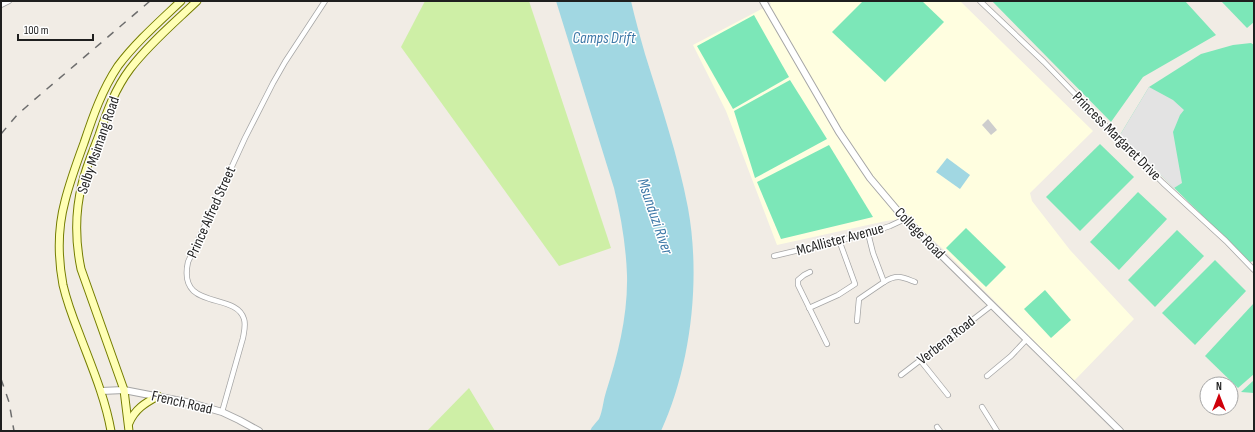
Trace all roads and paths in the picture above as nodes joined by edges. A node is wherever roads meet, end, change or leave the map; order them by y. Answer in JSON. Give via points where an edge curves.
{"nodes":[{"id":1,"x":9,"y":1,"type":"edge"},
{"id":2,"x":181,"y":1,"type":"edge"},
{"id":3,"x":197,"y":1,"type":"edge"},
{"id":4,"x":326,"y":1,"type":"edge"},
{"id":5,"x":764,"y":1,"type":"edge"},
{"id":6,"x":980,"y":1,"type":"edge"},
{"id":7,"x":1,"y":5,"type":"edge"},
{"id":8,"x":905,"y":218,"type":"junction"},
{"id":9,"x":868,"y":233,"type":"junction"},
{"id":10,"x":839,"y":240,"type":"junction"},
{"id":11,"x":774,"y":256,"type":"dead end"},
{"id":12,"x":1254,"y":270,"type":"edge"},
{"id":13,"x":810,"y":272,"type":"dead end"},
{"id":14,"x":884,"y":282,"type":"junction"},
{"id":15,"x":915,"y":282,"type":"dead end"},
{"id":16,"x":992,"y":305,"type":"junction"},
{"id":17,"x":809,"y":308,"type":"junction"},
{"id":18,"x":857,"y":322,"type":"dead end"},
{"id":19,"x":1027,"y":339,"type":"junction"},
{"id":20,"x":827,"y":344,"type":"dead end"},
{"id":21,"x":920,"y":360,"type":"junction"},
{"id":22,"x":901,"y":375,"type":"dead end"},
{"id":23,"x":987,"y":376,"type":"dead end"},
{"id":24,"x":124,"y":390,"type":"junction"},
{"id":25,"x":101,"y":391,"type":"junction"},
{"id":26,"x":948,"y":395,"type":"dead end"},
{"id":27,"x":158,"y":396,"type":"junction"},
{"id":28,"x":982,"y":406,"type":"dead end"},
{"id":29,"x":222,"y":412,"type":"junction"},
{"id":30,"x":129,"y":423,"type":"junction"},
{"id":31,"x":111,"y":431,"type":"edge"},
{"id":32,"x":129,"y":431,"type":"edge"},
{"id":33,"x":259,"y":431,"type":"edge"},
{"id":34,"x":997,"y":431,"type":"edge"},
{"id":35,"x":1120,"y":431,"type":"edge"}],
"edges":[{"from":1,"to":7,"type":"street"},
{"from":2,"to":25,"type":"main road","name":"Selby Msimang Road","via":[[139,41],[107,84],[64,202],[60,241],[63,285]]},
{"from":3,"to":24,"type":"main road","name":"Selby Msimang Road","via":[[146,50],[121,83],[111,100],[82,182],[78,202],[76,234],[81,268]]},
{"from":4,"to":29,"type":"street","name":"Prince Alfred Street","via":[[273,83],[188,262],[189,286],[209,299],[236,308],[244,320],[243,338]]},
{"from":5,"to":8,"type":"street","name":"College Road","via":[[851,152]]},
{"from":6,"to":12,"type":"street","name":"Princess Margaret Drive"},
{"from":8,"to":9,"type":"street","name":"McAllister Avenue"},
{"from":8,"to":16,"type":"street","name":"College Road"},
{"from":9,"to":10,"type":"street","name":"McAllister Avenue"},
{"from":9,"to":14,"type":"street"},
{"from":10,"to":11,"type":"street","name":"McAllister Avenue"},
{"from":10,"to":17,"type":"street","via":[[855,284]]},
{"from":13,"to":17,"type":"street","via":[[797,281]]},
{"from":14,"to":15,"type":"street","via":[[895,276]]},
{"from":14,"to":18,"type":"street","via":[[859,299]]},
{"from":16,"to":19,"type":"street","name":"College Road"},
{"from":16,"to":21,"type":"street","name":"Verbena Road"},
{"from":17,"to":20,"type":"street"},
{"from":19,"to":23,"type":"street"},
{"from":19,"to":35,"type":"street","name":"College Road"},
{"from":21,"to":22,"type":"street","name":"Verbena Road"},
{"from":21,"to":26,"type":"street"},
{"from":24,"to":25,"type":"street","name":"French Road"},
{"from":24,"to":27,"type":"street","name":"French Road"},
{"from":24,"to":30,"type":"main road","name":"Selby Msimang Road"},
{"from":25,"to":31,"type":"main road","name":"Selby Msimang Road"},
{"from":27,"to":29,"type":"street","name":"French Road"},
{"from":27,"to":30,"type":"main road","via":[[138,409]]},
{"from":28,"to":34,"type":"street"},
{"from":29,"to":33,"type":"street","name":"French Road"},
{"from":30,"to":32,"type":"main road","name":"Selby Msimang Road"}]}
